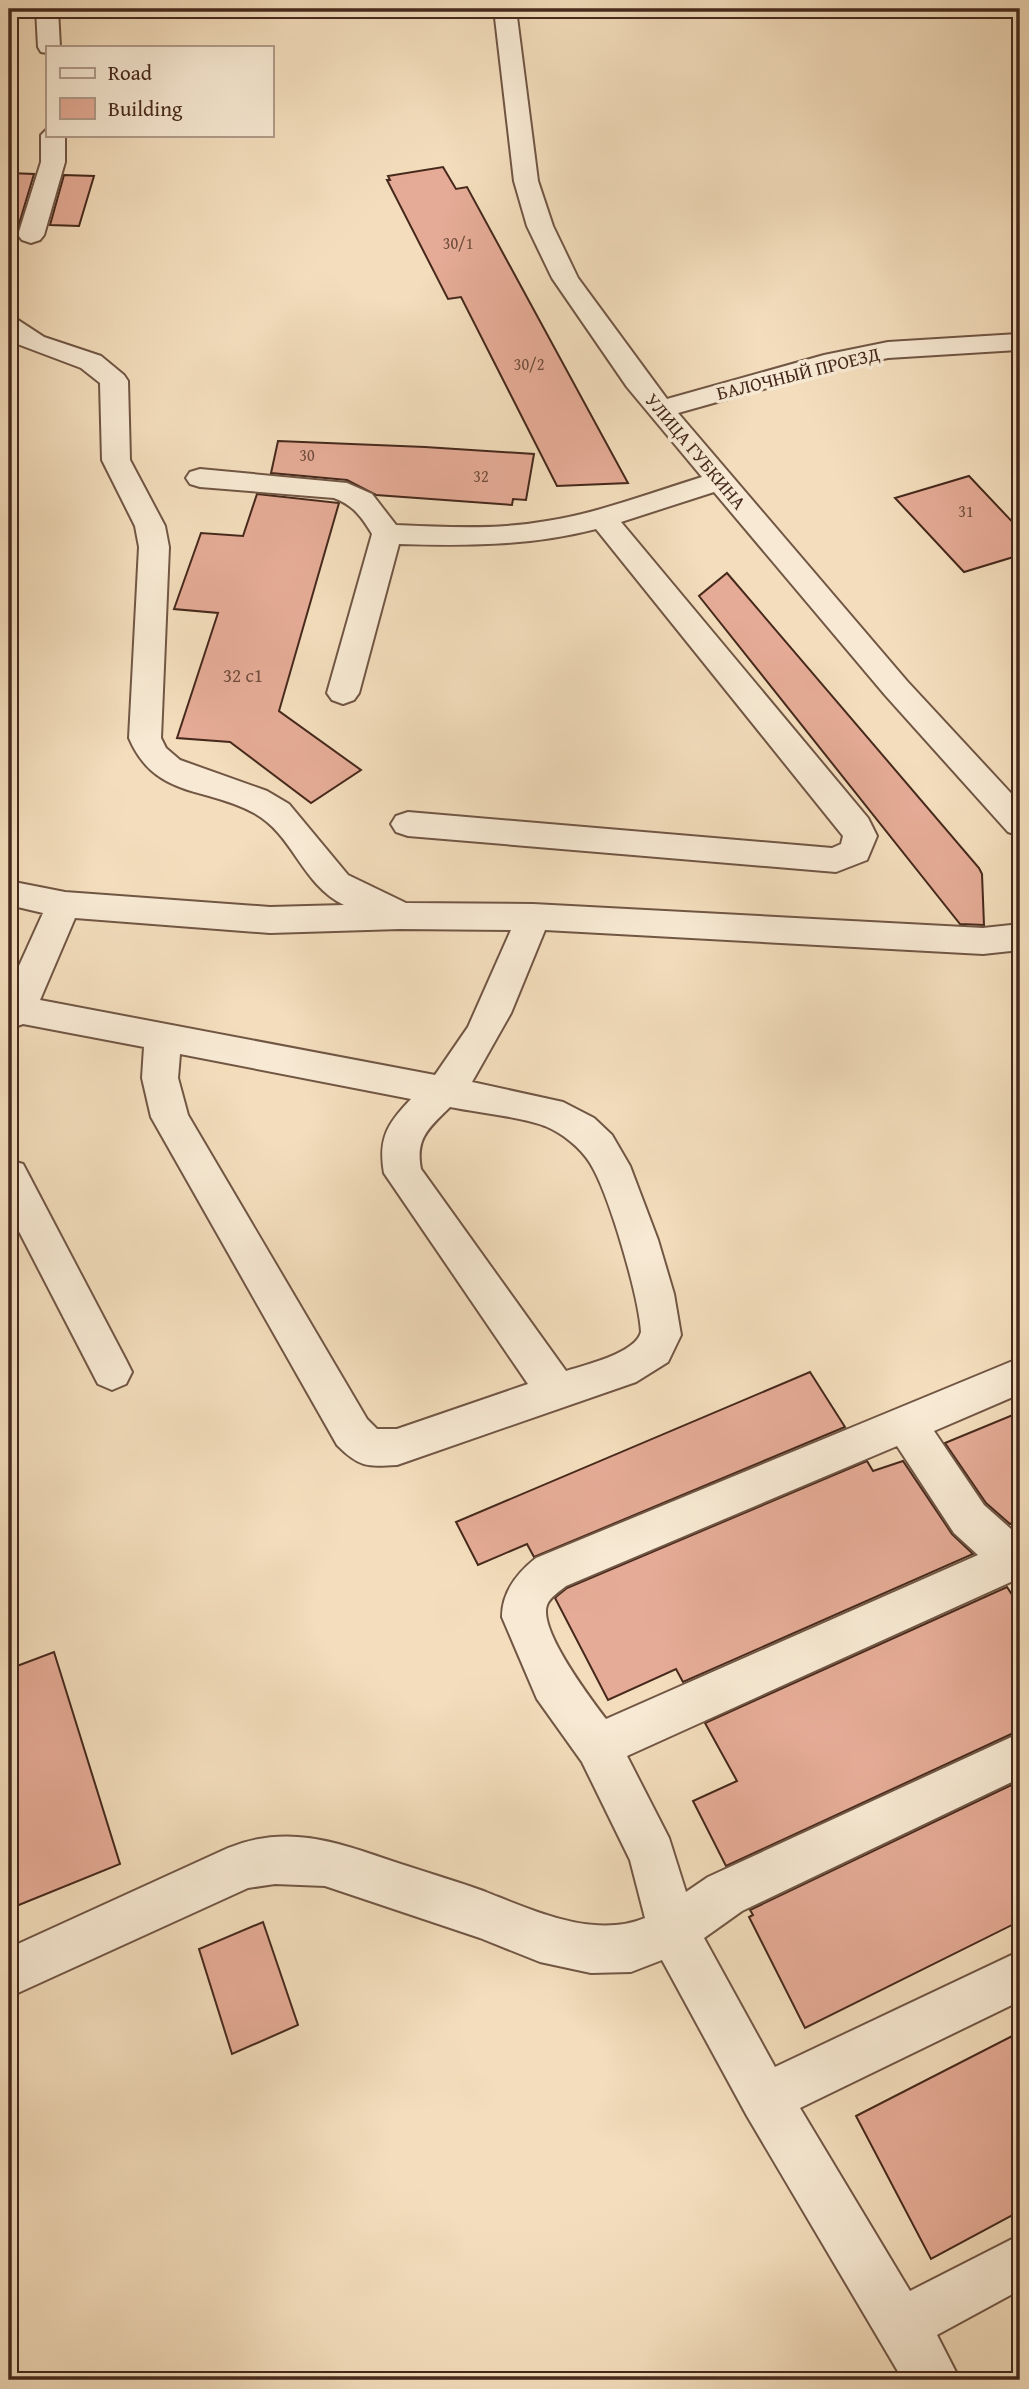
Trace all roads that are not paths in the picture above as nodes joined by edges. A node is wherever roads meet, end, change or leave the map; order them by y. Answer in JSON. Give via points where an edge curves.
{"nodes":[{"id":1,"x":47,"y":9,"type":"edge"},
{"id":2,"x":505,"y":9,"type":"edge"},
{"id":3,"x":48,"y":46,"type":"edge"},
{"id":4,"x":53,"y":136,"type":"edge"},
{"id":5,"x":31,"y":235,"type":"dead end"},
{"id":6,"x":9,"y":326,"type":"edge"},
{"id":7,"x":1020,"y":342,"type":"edge"},
{"id":8,"x":661,"y":409,"type":"junction"},
{"id":9,"x":200,"y":478,"type":"dead end"},
{"id":10,"x":721,"y":480,"type":"junction"},
{"id":11,"x":601,"y":516,"type":"junction"},
{"id":12,"x":387,"y":534,"type":"junction"},
{"id":13,"x":343,"y":693,"type":"dead end"},
{"id":14,"x":408,"y":824,"type":"dead end"},
{"id":15,"x":1020,"y":824,"type":"edge"},
{"id":16,"x":9,"y":893,"type":"edge"},
{"id":17,"x":65,"y":905,"type":"junction"},
{"id":18,"x":400,"y":916,"type":"junction"},
{"id":19,"x":533,"y":917,"type":"junction"},
{"id":20,"x":1020,"y":937,"type":"edge"},
{"id":21,"x":13,"y":1012,"type":"edge"},
{"id":22,"x":163,"y":1037,"type":"junction"},
{"id":23,"x":444,"y":1093,"type":"junction"},
{"id":24,"x":9,"y":1175,"type":"edge"},
{"id":25,"x":112,"y":1372,"type":"dead end"},
{"id":26,"x":1020,"y":1376,"type":"edge"},
{"id":27,"x":557,"y":1392,"type":"junction"},
{"id":28,"x":906,"y":1424,"type":"junction"},
{"id":29,"x":1018,"y":1560,"type":"edge"},
{"id":30,"x":598,"y":1746,"type":"junction"},
{"id":31,"x":1020,"y":1755,"type":"edge"},
{"id":32,"x":673,"y":1931,"type":"junction"},
{"id":33,"x":9,"y":1973,"type":"edge"},
{"id":34,"x":1020,"y":1975,"type":"edge"},
{"id":35,"x":765,"y":2098,"type":"junction"},
{"id":36,"x":1020,"y":2261,"type":"edge"},
{"id":37,"x":900,"y":2326,"type":"junction"},
{"id":38,"x":933,"y":2380,"type":"edge"}],
"edges":[{"from":1,"to":3,"type":"street"},
{"from":2,"to":8,"type":"street","name":"УЛИЦА ГУБКИНА","via":[[526,181],[540,226],[565,278]]},
{"from":4,"to":5,"type":"street","via":[[53,162]]},
{"from":6,"to":18,"type":"street","via":[[33,345],[97,364],[114,381],[116,460],[150,526],[154,547],[145,738],[152,754],[179,773],[269,806],[303,840],[330,878]]},
{"from":7,"to":8,"type":"street","name":"БАЛОЧНЫЙ ПРОЕЗД","via":[[888,350]]},
{"from":8,"to":10,"type":"street","name":"УЛИЦА ГУБКИНА"},
{"from":9,"to":12,"type":"street","via":[[355,494],[368,503]]},
{"from":10,"to":11,"type":"street"},
{"from":10,"to":15,"type":"street","name":"УЛИЦА ГУБКИНА","via":[[896,688]]},
{"from":11,"to":12,"type":"street","via":[[514,535]]},
{"from":11,"to":14,"type":"street","via":[[856,827],[860,836],[855,851],[836,860]]},
{"from":12,"to":13,"type":"street"},
{"from":16,"to":17,"type":"street"},
{"from":17,"to":18,"type":"street","via":[[270,920]]},
{"from":17,"to":21,"type":"street"},
{"from":18,"to":19,"type":"street"},
{"from":19,"to":20,"type":"street","via":[[983,941]]},
{"from":19,"to":23,"type":"street","via":[[512,973],[464,1067]]},
{"from":21,"to":22,"type":"street"},
{"from":22,"to":23,"type":"street"},
{"from":22,"to":27,"type":"street","via":[[160,1078],[170,1117],[352,1432],[368,1448],[397,1447]]},
{"from":23,"to":27,"type":"street","via":[[410,1126],[399,1147],[403,1172]]},
{"from":23,"to":27,"type":"street","via":[[550,1112],[573,1122],[591,1136],[618,1182],[657,1305],[661,1333],[656,1348],[640,1362]]},
{"from":24,"to":25,"type":"street"},
{"from":26,"to":28,"type":"street"},
{"from":28,"to":29,"type":"street","via":[[969,1519]]},
{"from":28,"to":30,"type":"street","via":[[551,1572],[534,1586],[524,1604],[524,1617],[553,1684]]},
{"from":29,"to":30,"type":"street"},
{"from":30,"to":32,"type":"street","via":[[652,1855]]},
{"from":31,"to":32,"type":"street","via":[[725,1894]]},
{"from":32,"to":33,"type":"street","via":[[631,1948],[591,1949],[540,1938],[325,1862],[275,1860],[245,1865]]},
{"from":32,"to":35,"type":"street"},
{"from":34,"to":35,"type":"street"},
{"from":35,"to":37,"type":"street"},
{"from":36,"to":37,"type":"street"},
{"from":37,"to":38,"type":"street"}]}
